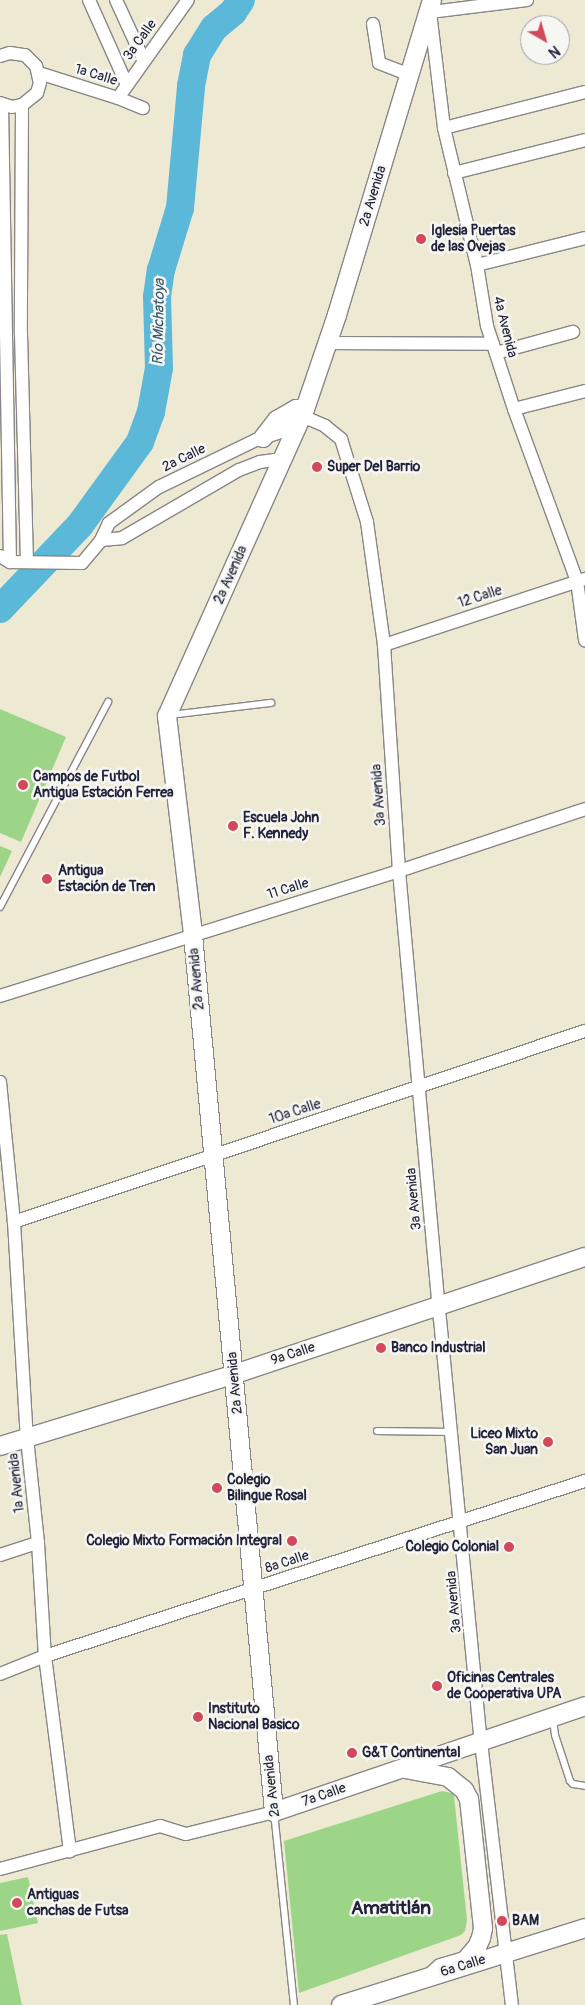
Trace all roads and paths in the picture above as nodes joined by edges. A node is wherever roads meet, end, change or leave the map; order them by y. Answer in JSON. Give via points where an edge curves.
{"nodes":[{"id":1,"x":89,"y":0,"type":"edge"},
{"id":2,"x":116,"y":0,"type":"edge"},
{"id":3,"x":188,"y":0,"type":"edge"},
{"id":4,"x":527,"y":0,"type":"edge"},
{"id":5,"x":431,"y":6,"type":"edge"},
{"id":6,"x":373,"y":24,"type":"dead end"},
{"id":7,"x":1,"y":53,"type":"edge"},
{"id":8,"x":144,"y":61,"type":"junction"},
{"id":9,"x":39,"y":73,"type":"junction"},
{"id":10,"x":410,"y":75,"type":"junction"},
{"id":11,"x":127,"y":85,"type":"junction"},
{"id":12,"x":585,"y":92,"type":"edge"},
{"id":13,"x":118,"y":98,"type":"junction"},
{"id":14,"x":1,"y":104,"type":"edge"},
{"id":15,"x":22,"y":105,"type":"junction"},
{"id":16,"x":143,"y":108,"type":"dead end"},
{"id":17,"x":444,"y":128,"type":"junction"},
{"id":18,"x":585,"y":140,"type":"edge"},
{"id":19,"x":454,"y":172,"type":"junction"},
{"id":20,"x":585,"y":238,"type":"edge"},
{"id":21,"x":477,"y":266,"type":"junction"},
{"id":22,"x":573,"y":332,"type":"dead end"},
{"id":23,"x":6,"y":333,"type":"junction"},
{"id":24,"x":21,"y":334,"type":"junction"},
{"id":25,"x":326,"y":343,"type":"junction"},
{"id":26,"x":494,"y":348,"type":"junction"},
{"id":27,"x":585,"y":391,"type":"edge"},
{"id":28,"x":514,"y":409,"type":"junction"},
{"id":29,"x":301,"y":418,"type":"junction"},
{"id":30,"x":263,"y":438,"type":"joint"},
{"id":31,"x":282,"y":462,"type":"junction"},
{"id":32,"x":206,"y":464,"type":"junction"},
{"id":33,"x":216,"y":482,"type":"junction"},
{"id":34,"x":101,"y":540,"type":"junction"},
{"id":35,"x":4,"y":562,"type":"edge"},
{"id":36,"x":31,"y":562,"type":"junction"},
{"id":37,"x":581,"y":580,"type":"edge"},
{"id":38,"x":585,"y":640,"type":"edge"},
{"id":39,"x":384,"y":645,"type":"junction"},
{"id":40,"x":108,"y":702,"type":"dead end"},
{"id":41,"x":271,"y":703,"type":"dead end"},
{"id":42,"x":167,"y":716,"type":"junction"},
{"id":43,"x":585,"y":809,"type":"edge"},
{"id":44,"x":399,"y":871,"type":"junction"},
{"id":45,"x":0,"y":906,"type":"edge"},
{"id":46,"x":193,"y":935,"type":"junction"},
{"id":47,"x":0,"y":996,"type":"edge"},
{"id":48,"x":585,"y":1031,"type":"edge"},
{"id":49,"x":0,"y":1082,"type":"edge"},
{"id":50,"x":419,"y":1088,"type":"junction"},
{"id":51,"x":213,"y":1155,"type":"junction"},
{"id":52,"x":14,"y":1222,"type":"junction"},
{"id":53,"x":585,"y":1257,"type":"edge"},
{"id":54,"x":439,"y":1305,"type":"junction"},
{"id":55,"x":235,"y":1374,"type":"junction"},
{"id":56,"x":377,"y":1430,"type":"dead end"},
{"id":57,"x":452,"y":1432,"type":"junction"},
{"id":58,"x":27,"y":1438,"type":"junction"},
{"id":59,"x":0,"y":1446,"type":"edge"},
{"id":60,"x":585,"y":1481,"type":"edge"},
{"id":61,"x":462,"y":1521,"type":"junction"},
{"id":62,"x":38,"y":1543,"type":"junction"},
{"id":63,"x":0,"y":1555,"type":"edge"},
{"id":64,"x":252,"y":1589,"type":"junction"},
{"id":65,"x":45,"y":1656,"type":"junction"},
{"id":66,"x":0,"y":1674,"type":"edge"},
{"id":67,"x":585,"y":1706,"type":"edge"},
{"id":68,"x":552,"y":1717,"type":"junction"},
{"id":69,"x":481,"y":1742,"type":"junction"},
{"id":70,"x":402,"y":1769,"type":"junction"},
{"id":71,"x":585,"y":1786,"type":"edge"},
{"id":72,"x":274,"y":1812,"type":"junction"},
{"id":73,"x":70,"y":1850,"type":"junction"},
{"id":74,"x":0,"y":1869,"type":"edge"},
{"id":75,"x":585,"y":1928,"type":"edge"},
{"id":76,"x":506,"y":1953,"type":"junction"},
{"id":77,"x":432,"y":1976,"type":"junction"},
{"id":78,"x":294,"y":2005,"type":"edge"},
{"id":79,"x":341,"y":2005,"type":"edge"},
{"id":80,"x":512,"y":2005,"type":"edge"}],
"edges":[{"from":1,"to":11,"type":"street"},
{"from":2,"to":8,"type":"street"},
{"from":3,"to":8,"type":"street","name":"3a Calle"},
{"from":4,"to":5,"type":"street"},
{"from":5,"to":10,"type":"main road","name":"2a Avenida"},
{"from":5,"to":17,"type":"street","name":"4a Avenida"},
{"from":6,"to":10,"type":"street","via":[[379,63]]},
{"from":7,"to":9,"type":"street","via":[[25,55]]},
{"from":8,"to":11,"type":"street","name":"3a Calle"},
{"from":9,"to":13,"type":"street","name":"1a Calle"},
{"from":9,"to":15,"type":"street","via":[[40,83],[36,92]]},
{"from":10,"to":25,"type":"main road","name":"2a Avenida"},
{"from":11,"to":13,"type":"street","name":"3a Calle"},
{"from":12,"to":17,"type":"street"},
{"from":13,"to":16,"type":"street","name":"1a Calle"},
{"from":14,"to":15,"type":"street"},
{"from":14,"to":23,"type":"street"},
{"from":15,"to":24,"type":"street"},
{"from":17,"to":19,"type":"street","name":"4a Avenida"},
{"from":18,"to":19,"type":"street"},
{"from":19,"to":21,"type":"street","name":"4a Avenida"},
{"from":20,"to":21,"type":"street"},
{"from":21,"to":26,"type":"street","name":"4a Avenida"},
{"from":22,"to":26,"type":"street"},
{"from":23,"to":24,"type":"street"},
{"from":23,"to":35,"type":"street"},
{"from":24,"to":36,"type":"street"},
{"from":25,"to":26,"type":"street"},
{"from":25,"to":29,"type":"main road","name":"2a Avenida"},
{"from":26,"to":28,"type":"street","name":"4a Avenida"},
{"from":27,"to":28,"type":"street"},
{"from":28,"to":37,"type":"street","name":"4a Avenida"},
{"from":29,"to":30,"type":"main road","via":[[296,409],[277,420]]},
{"from":29,"to":31,"type":"main road","name":"2a Avenida"},
{"from":29,"to":39,"type":"street","name":"3a Avenida","via":[[324,426],[341,439],[367,522]]},
{"from":30,"to":32,"type":"street","name":"2a Calle"},
{"from":31,"to":33,"type":"street","via":[[260,462]]},
{"from":31,"to":42,"type":"main road","name":"2a Avenida"},
{"from":32,"to":33,"type":"street"},
{"from":32,"to":34,"type":"street","name":"2a Calle","via":[[159,487],[109,523]]},
{"from":33,"to":34,"type":"street","via":[[122,538]]},
{"from":34,"to":36,"type":"street","name":"2a Calle","via":[[82,562]]},
{"from":35,"to":36,"type":"street","name":"2a Calle"},
{"from":37,"to":38,"type":"street","name":"4a Avenida"},
{"from":37,"to":39,"type":"street","name":"12 Calle"},
{"from":39,"to":44,"type":"street","name":"3a Avenida"},
{"from":40,"to":45,"type":"lane"},
{"from":41,"to":42,"type":"lane"},
{"from":42,"to":46,"type":"main road","name":"2a Avenida"},
{"from":43,"to":44,"type":"street","name":"11 Calle"},
{"from":44,"to":46,"type":"street","name":"11 Calle"},
{"from":44,"to":50,"type":"street","name":"3a Avenida"},
{"from":46,"to":47,"type":"street","name":"11 Calle"},
{"from":46,"to":51,"type":"main road","name":"2a Avenida"},
{"from":48,"to":50,"type":"street","name":"10a Calle"},
{"from":49,"to":52,"type":"street","name":"1a Avenida"},
{"from":50,"to":51,"type":"street","name":"10a Calle"},
{"from":50,"to":54,"type":"street","name":"3a Avenida"},
{"from":51,"to":52,"type":"street","name":"10a Calle"},
{"from":51,"to":55,"type":"main road","name":"2a Avenida"},
{"from":52,"to":58,"type":"street","name":"1a Avenida"},
{"from":53,"to":54,"type":"main road","name":"9a Calle"},
{"from":54,"to":55,"type":"main road","name":"9a Calle"},
{"from":54,"to":57,"type":"street","name":"3a Avenida"},
{"from":55,"to":58,"type":"main road","name":"9a Calle"},
{"from":55,"to":64,"type":"main road","name":"2a Avenida"},
{"from":56,"to":57,"type":"lane"},
{"from":57,"to":61,"type":"street","name":"3a Avenida"},
{"from":58,"to":59,"type":"main road","name":"9a Calle"},
{"from":58,"to":62,"type":"street","name":"1a Avenida"},
{"from":60,"to":61,"type":"street","name":"8a Calle"},
{"from":61,"to":64,"type":"street","name":"8a Calle"},
{"from":61,"to":69,"type":"street","name":"3a Avenida"},
{"from":62,"to":63,"type":"street"},
{"from":62,"to":65,"type":"street","name":"1a Avenida"},
{"from":64,"to":65,"type":"street","name":"8a Calle"},
{"from":64,"to":72,"type":"main road","name":"2a Avenida"},
{"from":65,"to":66,"type":"street","name":"8a Calle"},
{"from":65,"to":73,"type":"street","name":"1a Avenida"},
{"from":67,"to":68,"type":"main road","name":"7a Calle"},
{"from":68,"to":69,"type":"main road","name":"7a Calle"},
{"from":68,"to":71,"type":"lane","via":[[570,1781]]},
{"from":69,"to":70,"type":"main road","name":"7a Calle"},
{"from":69,"to":76,"type":"street","name":"3a Avenida"},
{"from":70,"to":72,"type":"main road","name":"7a Calle"},
{"from":70,"to":77,"type":"main road","via":[[448,1777],[464,1790],[469,1799],[483,1928],[481,1938],[465,1961],[442,1968]]},
{"from":72,"to":73,"type":"street","name":"7a Calle","via":[[186,1834],[160,1826]]},
{"from":72,"to":78,"type":"lane","name":"2a Avenida"},
{"from":73,"to":74,"type":"street","name":"7a Calle"},
{"from":75,"to":76,"type":"main road","name":"6a Calle"},
{"from":76,"to":77,"type":"main road","name":"6a Calle"},
{"from":76,"to":80,"type":"street","name":"3a Avenida"},
{"from":77,"to":79,"type":"main road","name":"6a Calle"}]}
